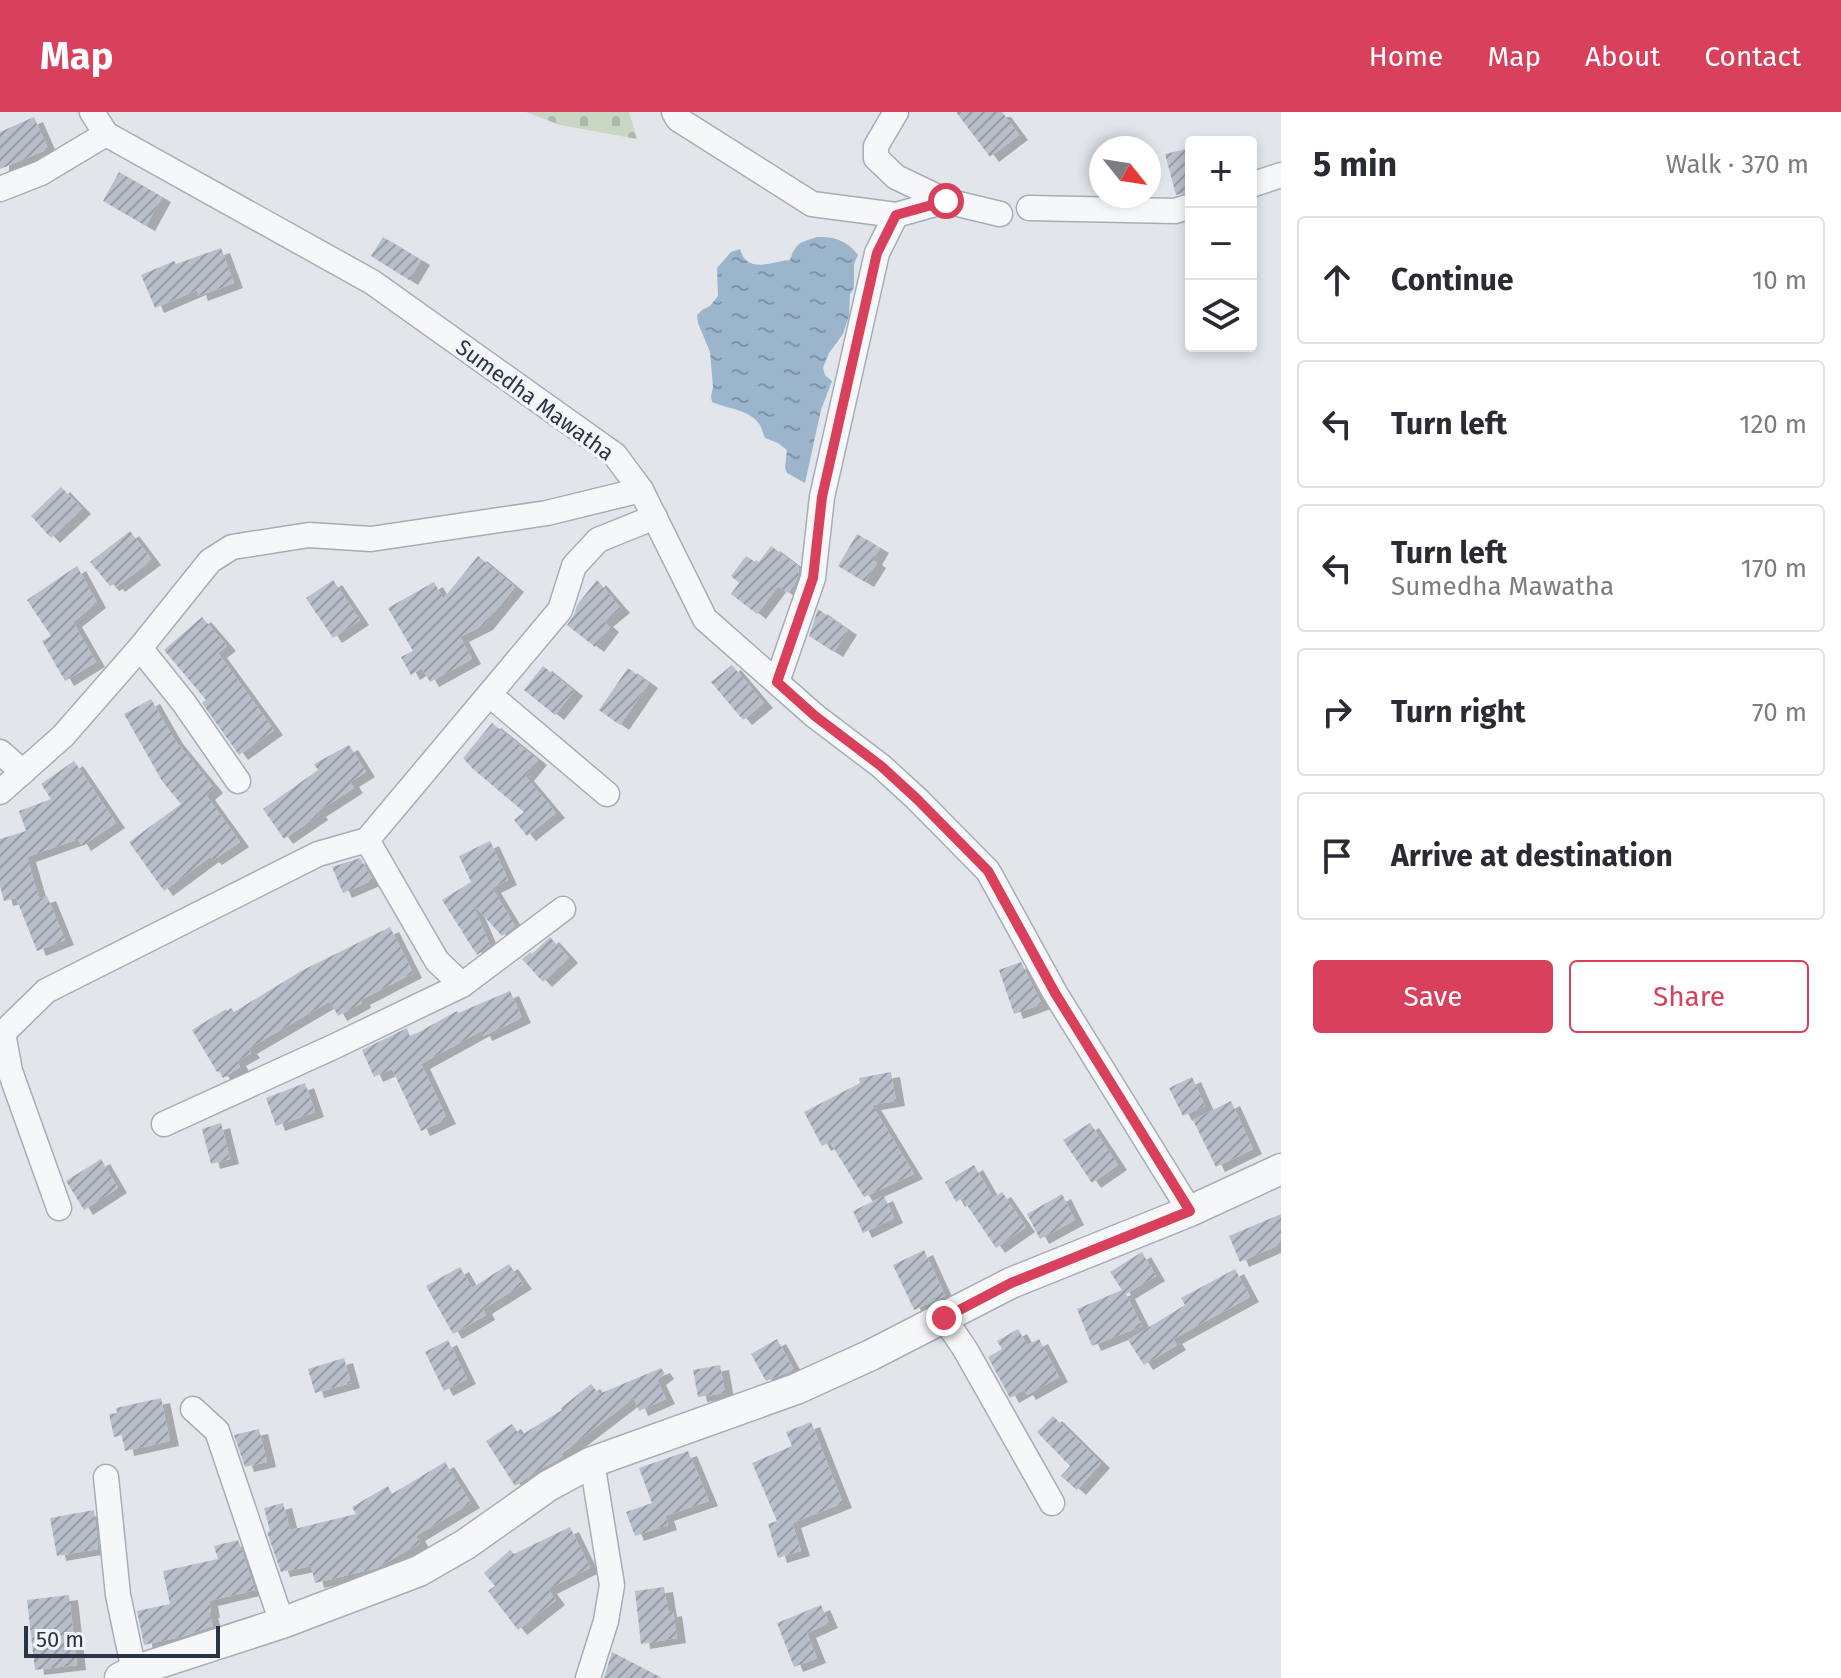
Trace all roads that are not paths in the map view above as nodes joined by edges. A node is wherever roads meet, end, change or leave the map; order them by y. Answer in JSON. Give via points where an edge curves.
{"nodes":[{"id":1,"x":92,"y":112,"type":"edge"},
{"id":2,"x":674,"y":112,"type":"edge"},
{"id":3,"x":896,"y":112,"type":"edge"},
{"id":4,"x":106,"y":134,"type":"junction"},
{"id":5,"x":1281,"y":175,"type":"edge"},
{"id":6,"x":1257,"y":183,"type":"edge"},
{"id":7,"x":0,"y":189,"type":"edge"},
{"id":8,"x":946,"y":201,"type":"junction"},
{"id":9,"x":1029,"y":208,"type":"dead end"},
{"id":10,"x":1185,"y":208,"type":"edge"},
{"id":11,"x":1000,"y":214,"type":"dead end"},
{"id":12,"x":896,"y":215,"type":"junction"},
{"id":13,"x":641,"y":490,"type":"junction"},
{"id":14,"x":655,"y":517,"type":"junction"},
{"id":15,"x":140,"y":648,"type":"junction"},
{"id":16,"x":777,"y":682,"type":"junction"},
{"id":17,"x":490,"y":695,"type":"junction"},
{"id":18,"x":0,"y":752,"type":"edge"},
{"id":19,"x":23,"y":772,"type":"junction"},
{"id":20,"x":238,"y":781,"type":"dead end"},
{"id":21,"x":0,"y":792,"type":"edge"},
{"id":22,"x":607,"y":794,"type":"dead end"},
{"id":23,"x":367,"y":840,"type":"junction"},
{"id":24,"x":563,"y":909,"type":"dead end"},
{"id":25,"x":462,"y":985,"type":"junction"},
{"id":26,"x":5,"y":1072,"type":"edge"},
{"id":27,"x":164,"y":1124,"type":"dead end"},
{"id":28,"x":1281,"y":1169,"type":"edge"},
{"id":29,"x":59,"y":1208,"type":"dead end"},
{"id":30,"x":1190,"y":1211,"type":"junction"},
{"id":31,"x":944,"y":1318,"type":"junction"},
{"id":32,"x":193,"y":1409,"type":"dead end"},
{"id":33,"x":592,"y":1462,"type":"junction"},
{"id":34,"x":106,"y":1477,"type":"dead end"},
{"id":35,"x":1052,"y":1503,"type":"dead end"},
{"id":36,"x":282,"y":1623,"type":"junction"},
{"id":37,"x":127,"y":1675,"type":"edge"},
{"id":38,"x":588,"y":1678,"type":"edge"}],
"edges":[{"from":1,"to":4,"type":"street","name":"Sumedha Mawatha"},
{"from":2,"to":12,"type":"street","via":[[812,204]]},
{"from":3,"to":8,"type":"street","via":[[876,146],[876,158],[896,177]]},
{"from":4,"to":7,"type":"street","via":[[41,173]]},
{"from":4,"to":13,"type":"street","name":"Sumedha Mawatha","via":[[372,282],[615,455]]},
{"from":5,"to":6,"type":"street"},
{"from":8,"to":11,"type":"street"},
{"from":8,"to":12,"type":"street"},
{"from":9,"to":10,"type":"street"},
{"from":12,"to":16,"type":"street","via":[[877,253],[822,497],[813,578]]},
{"from":13,"to":14,"type":"street","name":"Sumedha Mawatha"},
{"from":13,"to":15,"type":"street","via":[[547,513],[371,539],[309,535],[232,547],[210,561]]},
{"from":14,"to":16,"type":"street","name":"Sumedha Mawatha","via":[[705,619]]},
{"from":14,"to":17,"type":"street","via":[[598,540],[574,566],[560,610]]},
{"from":15,"to":19,"type":"street","via":[[63,736]]},
{"from":15,"to":20,"type":"street"},
{"from":16,"to":30,"type":"street","name":"Sumedha Mawatha","via":[[881,766],[988,871],[1055,993]]},
{"from":17,"to":22,"type":"street"},
{"from":17,"to":23,"type":"street"},
{"from":18,"to":19,"type":"street"},
{"from":19,"to":21,"type":"street"},
{"from":23,"to":25,"type":"street","via":[[437,961]]},
{"from":23,"to":26,"type":"street","via":[[318,854],[46,991],[3,1033]]},
{"from":24,"to":25,"type":"street"},
{"from":25,"to":27,"type":"street"},
{"from":26,"to":29,"type":"street"},
{"from":28,"to":30,"type":"street"},
{"from":30,"to":31,"type":"street","via":[[1011,1283]]},
{"from":31,"to":33,"type":"street","via":[[796,1389]]},
{"from":31,"to":35,"type":"street"},
{"from":32,"to":36,"type":"street","via":[[217,1431]]},
{"from":33,"to":36,"type":"street","via":[[419,1571]]},
{"from":33,"to":38,"type":"street","via":[[612,1585]]},
{"from":34,"to":37,"type":"street"},
{"from":36,"to":37,"type":"street"}]}
